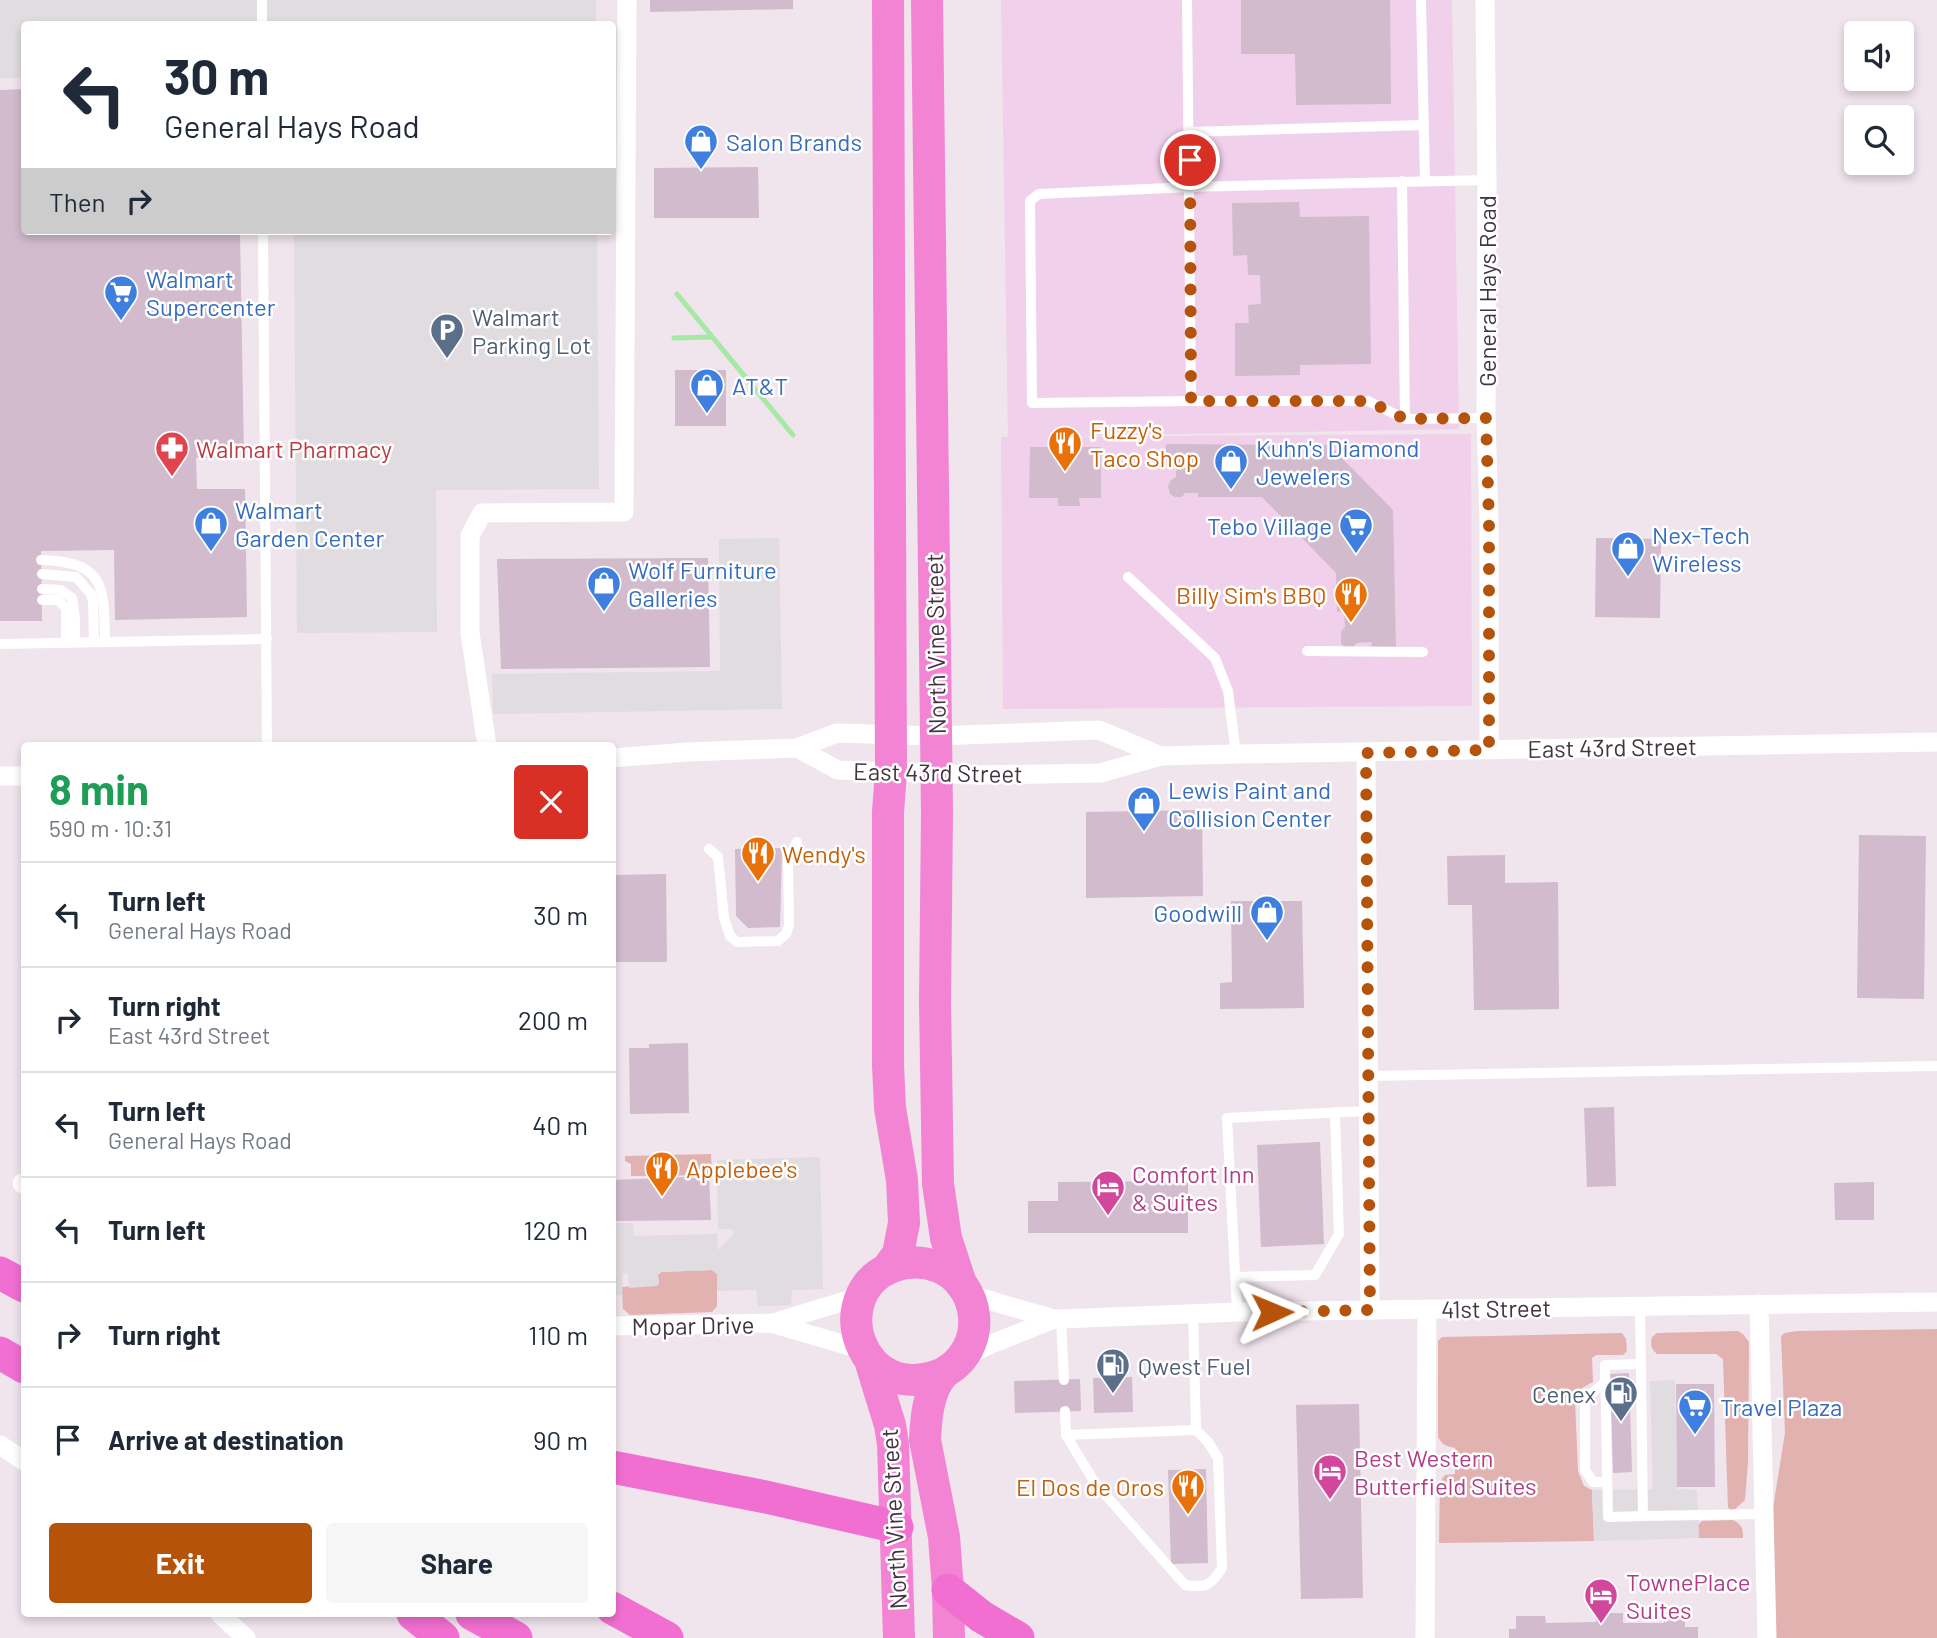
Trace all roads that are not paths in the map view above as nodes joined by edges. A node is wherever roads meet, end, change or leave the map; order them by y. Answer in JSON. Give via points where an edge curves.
{"nodes":[{"id":1,"x":262,"y":0,"type":"edge"},
{"id":2,"x":627,"y":0,"type":"edge"},
{"id":3,"x":888,"y":0,"type":"edge"},
{"id":4,"x":927,"y":0,"type":"edge"},
{"id":5,"x":1188,"y":0,"type":"edge"},
{"id":6,"x":1421,"y":0,"type":"edge"},
{"id":7,"x":1485,"y":0,"type":"edge"},
{"id":8,"x":262,"y":21,"type":"edge"},
{"id":9,"x":1424,"y":125,"type":"junction"},
{"id":10,"x":1190,"y":132,"type":"junction"},
{"id":11,"x":1487,"y":180,"type":"junction"},
{"id":12,"x":1402,"y":181,"type":"junction"},
{"id":13,"x":1424,"y":181,"type":"junction"},
{"id":14,"x":1191,"y":187,"type":"junction"},
{"id":15,"x":263,"y":235,"type":"edge"},
{"id":16,"x":1191,"y":401,"type":"junction"},
{"id":17,"x":1486,"y":418,"type":"junction"},
{"id":18,"x":1405,"y":419,"type":"junction"},
{"id":19,"x":41,"y":560,"type":"dead end"},
{"id":20,"x":42,"y":574,"type":"dead end"},
{"id":21,"x":1128,"y":577,"type":"dead end"},
{"id":22,"x":42,"y":589,"type":"dead end"},
{"id":23,"x":42,"y":600,"type":"dead end"},
{"id":24,"x":267,"y":639,"type":"junction"},
{"id":25,"x":94,"y":642,"type":"junction"},
{"id":26,"x":105,"y":642,"type":"junction"},
{"id":27,"x":71,"y":643,"type":"junction"},
{"id":28,"x":0,"y":644,"type":"edge"},
{"id":29,"x":1307,"y":651,"type":"dead end"},
{"id":30,"x":1423,"y":652,"type":"dead end"},
{"id":31,"x":891,"y":734,"type":"junction"},
{"id":32,"x":936,"y":736,"type":"junction"},
{"id":33,"x":267,"y":742,"type":"edge"},
{"id":34,"x":486,"y":742,"type":"edge"},
{"id":35,"x":1937,"y":742,"type":"edge"},
{"id":36,"x":797,"y":748,"type":"junction"},
{"id":37,"x":1489,"y":750,"type":"junction"},
{"id":38,"x":1366,"y":753,"type":"junction"},
{"id":39,"x":1236,"y":754,"type":"junction"},
{"id":40,"x":1161,"y":756,"type":"junction"},
{"id":41,"x":616,"y":758,"type":"edge"},
{"id":42,"x":891,"y":772,"type":"junction"},
{"id":43,"x":936,"y":773,"type":"junction"},
{"id":44,"x":0,"y":776,"type":"edge"},
{"id":45,"x":21,"y":776,"type":"edge"},
{"id":46,"x":797,"y":842,"type":"dead end"},
{"id":47,"x":709,"y":849,"type":"dead end"},
{"id":48,"x":1937,"y":1066,"type":"edge"},
{"id":49,"x":1368,"y":1076,"type":"junction"},
{"id":50,"x":1368,"y":1111,"type":"junction"},
{"id":51,"x":1335,"y":1112,"type":"junction"},
{"id":52,"x":887,"y":1269,"type":"junction"},
{"id":53,"x":0,"y":1273,"type":"edge"},
{"id":54,"x":1235,"y":1277,"type":"junction"},
{"id":55,"x":21,"y":1284,"type":"edge"},
{"id":56,"x":964,"y":1288,"type":"junction"},
{"id":57,"x":861,"y":1296,"type":"junction"},
{"id":58,"x":1937,"y":1302,"type":"edge"},
{"id":59,"x":1759,"y":1304,"type":"junction"},
{"id":60,"x":1640,"y":1306,"type":"junction"},
{"id":61,"x":1370,"y":1310,"type":"junction"},
{"id":62,"x":1427,"y":1310,"type":"junction"},
{"id":63,"x":1237,"y":1312,"type":"junction"},
{"id":64,"x":1193,"y":1314,"type":"junction"},
{"id":65,"x":1058,"y":1319,"type":"junction"},
{"id":66,"x":773,"y":1323,"type":"junction"},
{"id":67,"x":616,"y":1326,"type":"edge"},
{"id":68,"x":0,"y":1353,"type":"edge"},
{"id":69,"x":867,"y":1355,"type":"junction"},
{"id":70,"x":1640,"y":1364,"type":"junction"},
{"id":71,"x":21,"y":1365,"type":"edge"},
{"id":72,"x":952,"y":1366,"type":"junction"},
{"id":73,"x":1064,"y":1380,"type":"dead end"},
{"id":74,"x":1605,"y":1382,"type":"junction"},
{"id":75,"x":1065,"y":1411,"type":"dead end"},
{"id":76,"x":1196,"y":1430,"type":"junction"},
{"id":77,"x":1066,"y":1435,"type":"junction"},
{"id":78,"x":0,"y":1445,"type":"edge"},
{"id":79,"x":21,"y":1459,"type":"edge"},
{"id":80,"x":616,"y":1468,"type":"edge"},
{"id":81,"x":1607,"y":1482,"type":"junction"},
{"id":82,"x":1764,"y":1514,"type":"junction"},
{"id":83,"x":1643,"y":1516,"type":"junction"},
{"id":84,"x":897,"y":1527,"type":"junction"},
{"id":85,"x":948,"y":1590,"type":"junction"},
{"id":86,"x":616,"y":1610,"type":"edge"},
{"id":87,"x":223,"y":1617,"type":"edge"},
{"id":88,"x":417,"y":1617,"type":"edge"},
{"id":89,"x":478,"y":1617,"type":"edge"},
{"id":90,"x":246,"y":1638,"type":"edge"},
{"id":91,"x":443,"y":1638,"type":"edge"},
{"id":92,"x":516,"y":1638,"type":"edge"},
{"id":93,"x":667,"y":1638,"type":"edge"},
{"id":94,"x":899,"y":1638,"type":"edge"},
{"id":95,"x":949,"y":1638,"type":"edge"},
{"id":96,"x":1018,"y":1638,"type":"edge"},
{"id":97,"x":1425,"y":1638,"type":"edge"},
{"id":98,"x":1767,"y":1638,"type":"edge"}],
"edges":[{"from":1,"to":8,"type":"lane"},
{"from":2,"to":34,"type":"street","via":[[624,512],[482,513],[470,536],[470,633]]},
{"from":3,"to":31,"type":"highway","name":"North Vine Street"},
{"from":4,"to":32,"type":"highway","name":"North Vine Street"},
{"from":5,"to":10,"type":"lane"},
{"from":6,"to":9,"type":"lane"},
{"from":7,"to":11,"type":"street","name":"General Hays Road"},
{"from":9,"to":10,"type":"lane"},
{"from":9,"to":13,"type":"lane"},
{"from":10,"to":14,"type":"lane"},
{"from":11,"to":13,"type":"lane"},
{"from":11,"to":17,"type":"street","name":"General Hays Road"},
{"from":12,"to":13,"type":"lane"},
{"from":12,"to":14,"type":"lane"},
{"from":12,"to":18,"type":"lane"},
{"from":14,"to":16,"type":"lane"},
{"from":14,"to":16,"type":"lane","via":[[1039,194],[1030,201],[1030,214],[1032,403]]},
{"from":15,"to":24,"type":"lane"},
{"from":16,"to":18,"type":"lane","via":[[1368,401]]},
{"from":17,"to":18,"type":"lane"},
{"from":17,"to":37,"type":"street","name":"General Hays Road"},
{"from":19,"to":26,"type":"lane","via":[[84,567],[100,585]]},
{"from":20,"to":25,"type":"lane","via":[[76,577],[91,594]]},
{"from":21,"to":39,"type":"lane","via":[[1214,658],[1228,691]]},
{"from":22,"to":27,"type":"lane","via":[[61,590],[72,598]]},
{"from":23,"to":27,"type":"lane","via":[[58,600],[66,608]]},
{"from":24,"to":26,"type":"lane"},
{"from":24,"to":33,"type":"lane"},
{"from":25,"to":26,"type":"lane"},
{"from":25,"to":27,"type":"lane"},
{"from":27,"to":28,"type":"lane"},
{"from":29,"to":30,"type":"lane"},
{"from":31,"to":32,"type":"street","name":"East 43rd Street"},
{"from":31,"to":36,"type":"street","name":"East 43rd Street","via":[[837,733]]},
{"from":31,"to":42,"type":"highway","name":"North Vine Street"},
{"from":32,"to":40,"type":"street","name":"East 43rd Street","via":[[1099,730]]},
{"from":32,"to":43,"type":"highway","name":"North Vine Street"},
{"from":35,"to":37,"type":"street","name":"East 43rd Street"},
{"from":36,"to":41,"type":"street"},
{"from":36,"to":42,"type":"street","name":"East 43rd Street","via":[[838,769]]},
{"from":37,"to":38,"type":"street","name":"East 43rd Street"},
{"from":38,"to":39,"type":"street","name":"East 43rd Street"},
{"from":38,"to":49,"type":"street"},
{"from":39,"to":40,"type":"street","name":"East 43rd Street"},
{"from":40,"to":43,"type":"street","name":"East 43rd Street","via":[[1100,773]]},
{"from":42,"to":43,"type":"street","name":"East 43rd Street"},
{"from":42,"to":52,"type":"highway","name":"North Vine Street","via":[[888,1065],[904,1223],[898,1254]]},
{"from":43,"to":56,"type":"highway","name":"North Vine Street","via":[[938,1184],[946,1238]]},
{"from":44,"to":45,"type":"street"},
{"from":46,"to":47,"type":"lane","via":[[788,858],[789,925],[778,941],[737,942],[730,936],[718,857]]},
{"from":48,"to":49,"type":"lane"},
{"from":49,"to":50,"type":"street"},
{"from":50,"to":51,"type":"lane"},
{"from":50,"to":61,"type":"street"},
{"from":51,"to":54,"type":"lane","via":[[1339,1234],[1315,1275]]},
{"from":51,"to":54,"type":"lane","via":[[1227,1118]]},
{"from":52,"to":56,"type":"highway","via":[[927,1263],[952,1275]]},
{"from":52,"to":57,"type":"highway"},
{"from":53,"to":55,"type":"highway"},
{"from":54,"to":63,"type":"lane"},
{"from":56,"to":65,"type":"street","name":"41st Street","via":[[992,1302]]},
{"from":56,"to":72,"type":"highway","via":[[972,1305],[974,1327],[969,1347]]},
{"from":57,"to":66,"type":"street","name":"Mopar Drive"},
{"from":57,"to":69,"type":"highway","via":[[857,1333]]},
{"from":58,"to":59,"type":"street","name":"41st Street"},
{"from":59,"to":60,"type":"street","name":"41st Street"},
{"from":59,"to":82,"type":"street"},
{"from":60,"to":62,"type":"street","name":"41st Street"},
{"from":60,"to":70,"type":"lane"},
{"from":61,"to":62,"type":"street","name":"41st Street"},
{"from":61,"to":63,"type":"street","name":"41st Street"},
{"from":62,"to":97,"type":"street"},
{"from":63,"to":64,"type":"street","name":"41st Street"},
{"from":64,"to":65,"type":"street","name":"41st Street"},
{"from":64,"to":76,"type":"lane"},
{"from":65,"to":72,"type":"street","name":"41st Street","via":[[989,1345]]},
{"from":65,"to":73,"type":"lane"},
{"from":66,"to":67,"type":"street","name":"Mopar Drive"},
{"from":66,"to":69,"type":"street","name":"Mopar Drive"},
{"from":68,"to":71,"type":"highway"},
{"from":69,"to":72,"type":"highway","via":[[880,1369],[905,1380],[931,1378]]},
{"from":69,"to":84,"type":"highway","name":"North Vine Street","via":[[890,1425]]},
{"from":70,"to":74,"type":"lane","via":[[1605,1365]]},
{"from":70,"to":83,"type":"lane"},
{"from":72,"to":85,"type":"highway","name":"North Vine Street","via":[[932,1395],[925,1423]]},
{"from":74,"to":81,"type":"lane"},
{"from":74,"to":81,"type":"lane","via":[[1585,1398],[1586,1470],[1593,1482]]},
{"from":75,"to":77,"type":"lane"},
{"from":76,"to":77,"type":"lane"},
{"from":76,"to":77,"type":"lane","via":[[1218,1458],[1222,1568],[1212,1583],[1200,1587],[1185,1585],[1095,1483]]},
{"from":78,"to":79,"type":"street"},
{"from":80,"to":84,"type":"highway"},
{"from":81,"to":83,"type":"lane","via":[[1608,1517]]},
{"from":82,"to":83,"type":"lane"},
{"from":82,"to":98,"type":"street"},
{"from":84,"to":94,"type":"highway","name":"North Vine Street"},
{"from":85,"to":95,"type":"highway","name":"North Vine Street"},
{"from":85,"to":96,"type":"highway"},
{"from":86,"to":93,"type":"highway"},
{"from":87,"to":90,"type":"street"},
{"from":88,"to":91,"type":"highway"},
{"from":89,"to":92,"type":"highway"}]}
